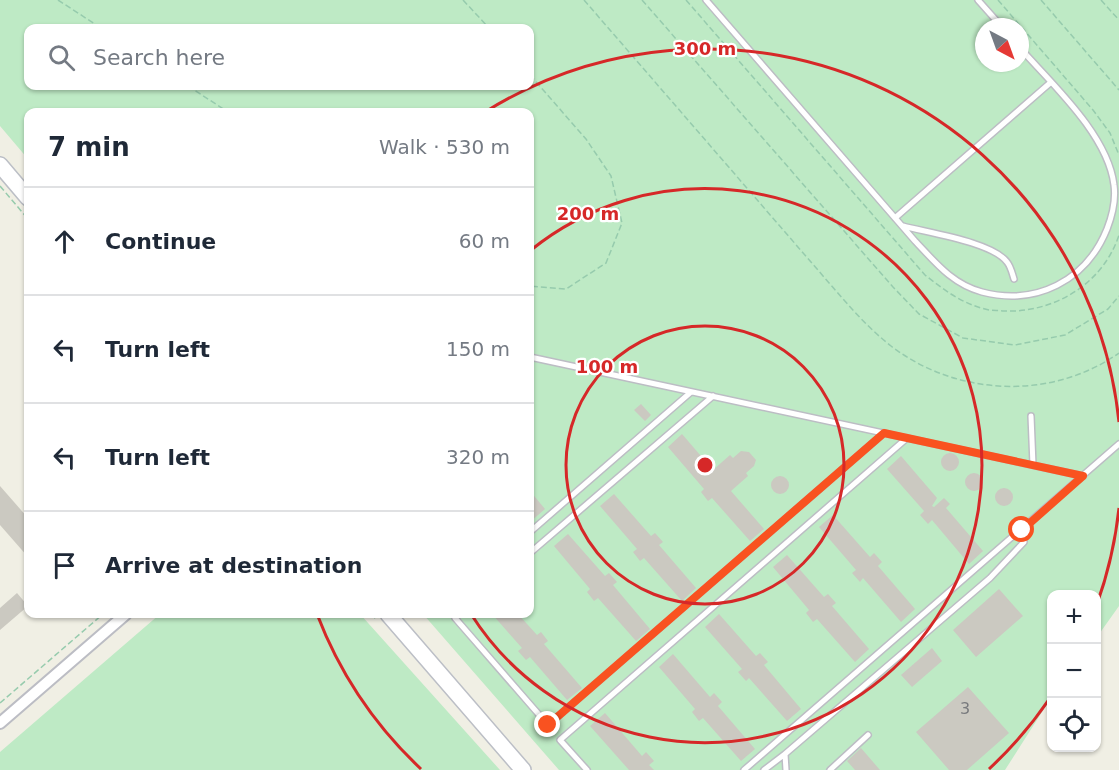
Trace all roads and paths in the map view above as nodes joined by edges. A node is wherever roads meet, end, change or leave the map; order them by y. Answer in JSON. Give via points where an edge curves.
{"nodes":[{"id":1,"x":58,"y":0,"type":"edge"},
{"id":2,"x":464,"y":0,"type":"edge"},
{"id":3,"x":584,"y":0,"type":"edge"},
{"id":4,"x":642,"y":0,"type":"edge"},
{"id":5,"x":686,"y":0,"type":"edge"},
{"id":6,"x":706,"y":0,"type":"edge"},
{"id":7,"x":978,"y":0,"type":"edge"},
{"id":8,"x":998,"y":0,"type":"edge"},
{"id":9,"x":1041,"y":0,"type":"edge"},
{"id":10,"x":1101,"y":0,"type":"edge"},
{"id":11,"x":994,"y":18,"type":"edge"},
{"id":12,"x":1119,"y":20,"type":"edge"},
{"id":13,"x":95,"y":24,"type":"edge"},
{"id":14,"x":485,"y":24,"type":"edge"},
{"id":15,"x":1029,"y":58,"type":"edge"},
{"id":16,"x":534,"y":80,"type":"edge"},
{"id":17,"x":1050,"y":83,"type":"junction"},
{"id":18,"x":194,"y":90,"type":"edge"},
{"id":19,"x":1119,"y":90,"type":"edge"},
{"id":20,"x":222,"y":108,"type":"edge"},
{"id":21,"x":1119,"y":155,"type":"edge"},
{"id":22,"x":0,"y":165,"type":"edge"},
{"id":23,"x":0,"y":186,"type":"edge"},
{"id":24,"x":24,"y":193,"type":"edge"},
{"id":25,"x":24,"y":214,"type":"edge"},
{"id":26,"x":895,"y":218,"type":"junction"},
{"id":27,"x":902,"y":226,"type":"junction"},
{"id":28,"x":1119,"y":235,"type":"edge"},
{"id":29,"x":1014,"y":279,"type":"dead end"},
{"id":30,"x":534,"y":286,"type":"edge"},
{"id":31,"x":1119,"y":296,"type":"edge"},
{"id":32,"x":1119,"y":353,"type":"edge"},
{"id":33,"x":534,"y":358,"type":"edge"},
{"id":34,"x":691,"y":392,"type":"junction"},
{"id":35,"x":713,"y":396,"type":"junction"},
{"id":36,"x":1031,"y":416,"type":"dead end"},
{"id":37,"x":884,"y":433,"type":"junction"},
{"id":38,"x":907,"y":438,"type":"junction"},
{"id":39,"x":1119,"y":444,"type":"edge"},
{"id":40,"x":1034,"y":465,"type":"junction"},
{"id":41,"x":1083,"y":476,"type":"junction"},
{"id":42,"x":534,"y":529,"type":"edge"},
{"id":43,"x":1022,"y":530,"type":"junction"},
{"id":44,"x":534,"y":550,"type":"edge"},
{"id":45,"x":99,"y":618,"type":"edge"},
{"id":46,"x":121,"y":618,"type":"edge"},
{"id":47,"x":391,"y":618,"type":"edge"},
{"id":48,"x":455,"y":618,"type":"edge"},
{"id":49,"x":0,"y":703,"type":"edge"},
{"id":50,"x":0,"y":723,"type":"edge"},
{"id":51,"x":868,"y":735,"type":"dead end"},
{"id":52,"x":785,"y":754,"type":"junction"},
{"id":53,"x":523,"y":770,"type":"edge"},
{"id":54,"x":587,"y":770,"type":"edge"},
{"id":55,"x":744,"y":770,"type":"edge"},
{"id":56,"x":764,"y":770,"type":"edge"},
{"id":57,"x":786,"y":770,"type":"edge"},
{"id":58,"x":830,"y":770,"type":"edge"}],
"edges":[{"from":1,"to":13,"type":"path"},
{"from":2,"to":14,"type":"path"},
{"from":3,"to":32,"type":"path","via":[[868,327],[892,347],[952,378],[984,385],[1018,386],[1050,384],[1082,373]]},
{"from":4,"to":31,"type":"path","via":[[919,314],[963,338],[1015,345],[1065,335],[1108,309]]},
{"from":5,"to":28,"type":"path","via":[[925,275],[952,297],[987,310],[1023,312],[1059,302],[1089,282],[1114,250]]},
{"from":6,"to":26,"type":"lane"},
{"from":7,"to":11,"type":"lane"},
{"from":8,"to":21,"type":"path","via":[[1093,110],[1110,133]]},
{"from":9,"to":19,"type":"path"},
{"from":10,"to":12,"type":"path"},
{"from":15,"to":17,"type":"lane"},
{"from":16,"to":30,"type":"path","via":[[586,139],[611,176],[622,223],[606,263],[566,289]]},
{"from":17,"to":26,"type":"lane"},
{"from":17,"to":27,"type":"lane","via":[[1089,128],[1105,154],[1114,185],[1111,217],[1100,247],[1080,272],[1050,290],[1027,295],[981,292],[948,277]]},
{"from":18,"to":20,"type":"path"},
{"from":22,"to":24,"type":"street"},
{"from":23,"to":25,"type":"path"},
{"from":26,"to":27,"type":"lane"},
{"from":27,"to":29,"type":"lane","via":[[996,252],[1006,261]]},
{"from":33,"to":34,"type":"lane"},
{"from":34,"to":35,"type":"lane"},
{"from":34,"to":42,"type":"lane"},
{"from":35,"to":37,"type":"lane"},
{"from":35,"to":44,"type":"lane"},
{"from":36,"to":40,"type":"lane"},
{"from":37,"to":38,"type":"lane"},
{"from":37,"to":48,"type":"lane","via":[[548,725]]},
{"from":38,"to":40,"type":"lane"},
{"from":38,"to":54,"type":"lane","via":[[560,740]]},
{"from":39,"to":41,"type":"lane"},
{"from":40,"to":41,"type":"lane"},
{"from":41,"to":43,"type":"lane"},
{"from":43,"to":52,"type":"lane","via":[[1024,542],[990,578]]},
{"from":43,"to":55,"type":"lane"},
{"from":45,"to":49,"type":"path"},
{"from":46,"to":50,"type":"street"},
{"from":47,"to":53,"type":"street"},
{"from":51,"to":58,"type":"lane"},
{"from":52,"to":56,"type":"lane"},
{"from":52,"to":57,"type":"lane"}]}
